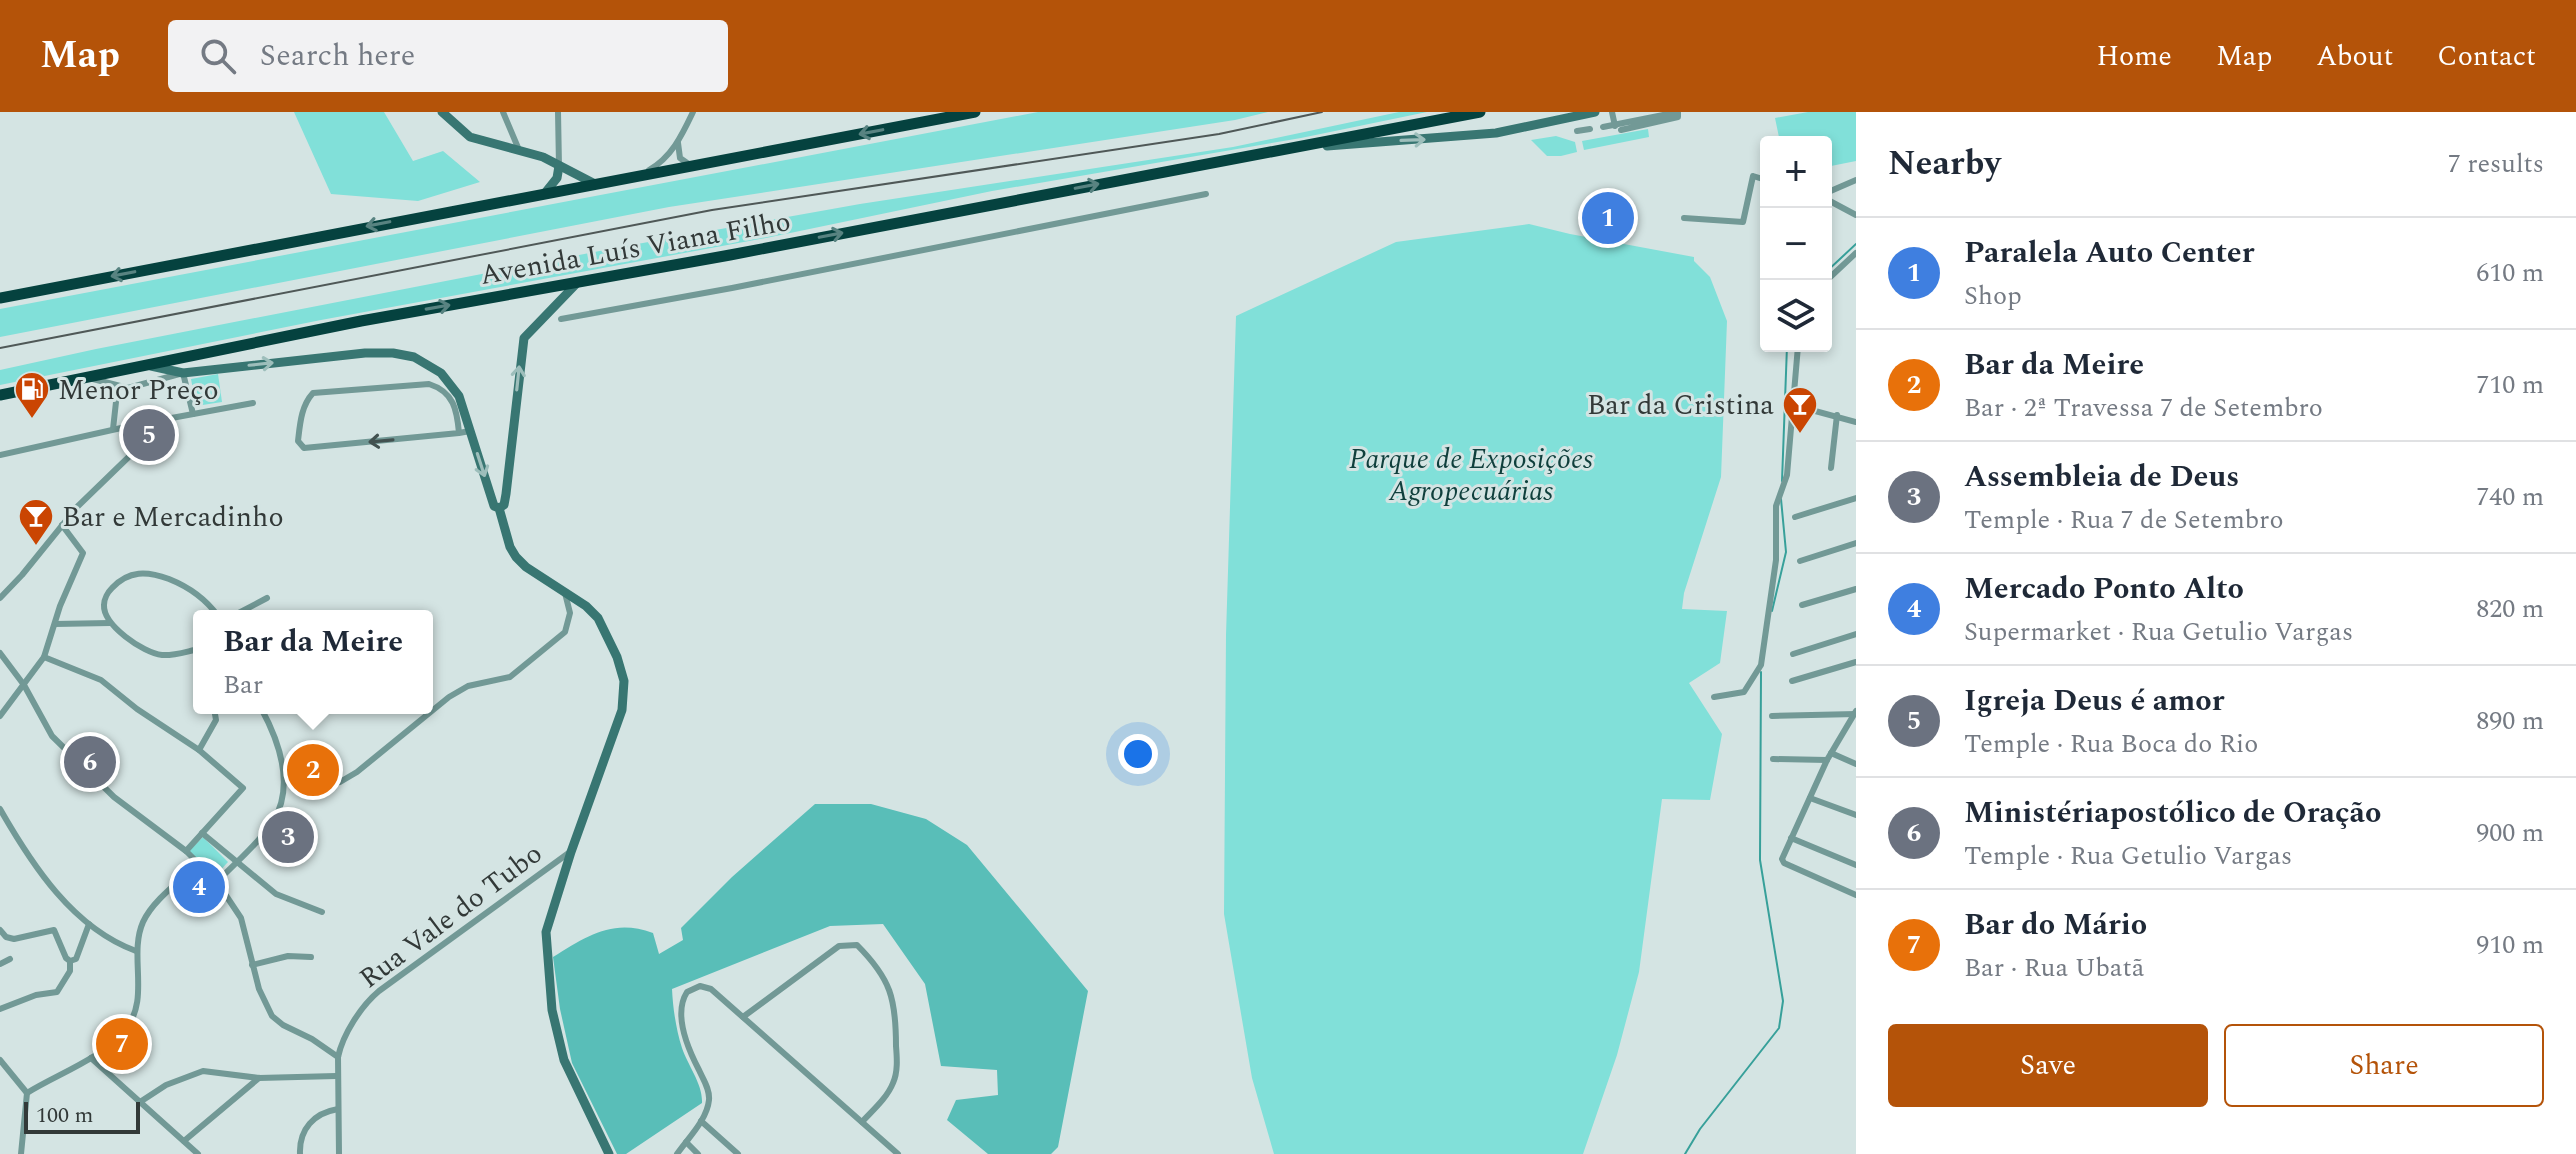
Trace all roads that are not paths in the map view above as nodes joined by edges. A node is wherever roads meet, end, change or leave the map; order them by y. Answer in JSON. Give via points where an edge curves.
{"nodes":[{"id":1,"x":442,"y":112,"type":"edge"},
{"id":2,"x":503,"y":112,"type":"edge"},
{"id":3,"x":558,"y":112,"type":"edge"},
{"id":4,"x":693,"y":112,"type":"edge"},
{"id":5,"x":975,"y":112,"type":"edge"},
{"id":6,"x":1480,"y":112,"type":"edge"},
{"id":7,"x":1595,"y":112,"type":"edge"},
{"id":8,"x":1612,"y":112,"type":"edge"},
{"id":9,"x":1603,"y":127,"type":"dead end"},
{"id":10,"x":1618,"y":128,"type":"junction"},
{"id":11,"x":1590,"y":129,"type":"dead end"},
{"id":12,"x":1577,"y":131,"type":"dead end"},
{"id":13,"x":678,"y":143,"type":"junction"},
{"id":14,"x":1279,"y":149,"type":"junction"},
{"id":15,"x":519,"y":150,"type":"junction"},
{"id":16,"x":559,"y":166,"type":"junction"},
{"id":17,"x":693,"y":167,"type":"junction"},
{"id":18,"x":1760,"y":178,"type":"edge"},
{"id":19,"x":627,"y":179,"type":"junction"},
{"id":20,"x":1856,"y":180,"type":"edge"},
{"id":21,"x":595,"y":184,"type":"junction"},
{"id":22,"x":545,"y":193,"type":"junction"},
{"id":23,"x":1832,"y":193,"type":"edge"},
{"id":24,"x":1206,"y":194,"type":"dead end"},
{"id":25,"x":1832,"y":200,"type":"edge"},
{"id":26,"x":1856,"y":215,"type":"edge"},
{"id":27,"x":1684,"y":218,"type":"dead end"},
{"id":28,"x":1856,"y":253,"type":"edge"},
{"id":29,"x":1827,"y":280,"type":"edge"},
{"id":30,"x":578,"y":282,"type":"junction"},
{"id":31,"x":0,"y":298,"type":"edge"},
{"id":32,"x":548,"y":311,"type":"junction"},
{"id":33,"x":1797,"y":352,"type":"edge"},
{"id":34,"x":150,"y":365,"type":"junction"},
{"id":35,"x":183,"y":373,"type":"junction"},
{"id":36,"x":86,"y":379,"type":"junction"},
{"id":37,"x":114,"y":385,"type":"junction"},
{"id":38,"x":0,"y":395,"type":"edge"},
{"id":39,"x":253,"y":403,"type":"dead end"},
{"id":40,"x":1793,"y":405,"type":"junction"},
{"id":41,"x":193,"y":414,"type":"junction"},
{"id":42,"x":1837,"y":415,"type":"junction"},
{"id":43,"x":1856,"y":422,"type":"edge"},
{"id":44,"x":139,"y":424,"type":"junction"},
{"id":45,"x":113,"y":429,"type":"junction"},
{"id":46,"x":470,"y":431,"type":"junction"},
{"id":47,"x":459,"y":433,"type":"junction"},
{"id":48,"x":0,"y":455,"type":"edge"},
{"id":49,"x":1831,"y":468,"type":"dead end"},
{"id":50,"x":1856,"y":498,"type":"edge"},
{"id":51,"x":499,"y":508,"type":"junction"},
{"id":52,"x":1795,"y":517,"type":"dead end"},
{"id":53,"x":62,"y":525,"type":"junction"},
{"id":54,"x":1856,"y":543,"type":"edge"},
{"id":55,"x":1800,"y":561,"type":"dead end"},
{"id":56,"x":1856,"y":589,"type":"edge"},
{"id":57,"x":565,"y":590,"type":"junction"},
{"id":58,"x":0,"y":598,"type":"edge"},
{"id":59,"x":267,"y":598,"type":"dead end"},
{"id":60,"x":1802,"y":605,"type":"dead end"},
{"id":61,"x":213,"y":610,"type":"edge"},
{"id":62,"x":244,"y":610,"type":"edge"},
{"id":63,"x":110,"y":623,"type":"junction"},
{"id":64,"x":55,"y":624,"type":"junction"},
{"id":65,"x":1856,"y":634,"type":"edge"},
{"id":66,"x":193,"y":650,"type":"edge"},
{"id":67,"x":0,"y":653,"type":"edge"},
{"id":68,"x":1793,"y":654,"type":"dead end"},
{"id":69,"x":44,"y":657,"type":"junction"},
{"id":70,"x":1856,"y":662,"type":"edge"},
{"id":71,"x":1792,"y":681,"type":"dead end"},
{"id":72,"x":24,"y":685,"type":"junction"},
{"id":73,"x":1714,"y":697,"type":"dead end"},
{"id":74,"x":433,"y":710,"type":"edge"},
{"id":75,"x":1856,"y":713,"type":"edge"},
{"id":76,"x":215,"y":714,"type":"edge"},
{"id":77,"x":264,"y":714,"type":"edge"},
{"id":78,"x":428,"y":714,"type":"edge"},
{"id":79,"x":0,"y":716,"type":"edge"},
{"id":80,"x":1772,"y":716,"type":"dead end"},
{"id":81,"x":199,"y":750,"type":"junction"},
{"id":82,"x":1829,"y":757,"type":"junction"},
{"id":83,"x":1773,"y":759,"type":"dead end"},
{"id":84,"x":1856,"y":764,"type":"edge"},
{"id":85,"x":284,"y":777,"type":"junction"},
{"id":86,"x":1810,"y":798,"type":"junction"},
{"id":87,"x":0,"y":809,"type":"edge"},
{"id":88,"x":1856,"y":815,"type":"edge"},
{"id":89,"x":202,"y":833,"type":"junction"},
{"id":90,"x":1791,"y":838,"type":"junction"},
{"id":91,"x":186,"y":851,"type":"junction"},
{"id":92,"x":571,"y":852,"type":"junction"},
{"id":93,"x":236,"y":862,"type":"junction"},
{"id":94,"x":198,"y":864,"type":"junction"},
{"id":95,"x":1856,"y":865,"type":"edge"},
{"id":96,"x":217,"y":882,"type":"junction"},
{"id":97,"x":1856,"y":895,"type":"edge"},
{"id":98,"x":322,"y":912,"type":"dead end"},
{"id":99,"x":89,"y":924,"type":"junction"},
{"id":100,"x":0,"y":930,"type":"edge"},
{"id":101,"x":136,"y":951,"type":"junction"},
{"id":102,"x":311,"y":957,"type":"dead end"},
{"id":103,"x":10,"y":959,"type":"dead end"},
{"id":104,"x":70,"y":961,"type":"junction"},
{"id":105,"x":0,"y":964,"type":"edge"},
{"id":106,"x":252,"y":965,"type":"junction"},
{"id":107,"x":0,"y":1009,"type":"edge"},
{"id":108,"x":743,"y":1017,"type":"junction"},
{"id":109,"x":338,"y":1057,"type":"junction"},
{"id":110,"x":91,"y":1058,"type":"junction"},
{"id":111,"x":0,"y":1060,"type":"edge"},
{"id":112,"x":336,"y":1076,"type":"junction"},
{"id":113,"x":259,"y":1078,"type":"junction"},
{"id":114,"x":27,"y":1093,"type":"junction"},
{"id":115,"x":140,"y":1102,"type":"junction"},
{"id":116,"x":338,"y":1109,"type":"junction"},
{"id":117,"x":701,"y":1121,"type":"junction"},
{"id":118,"x":862,"y":1122,"type":"junction"},
{"id":119,"x":184,"y":1141,"type":"junction"},
{"id":120,"x":686,"y":1142,"type":"junction"},
{"id":121,"x":21,"y":1154,"type":"edge"},
{"id":122,"x":198,"y":1154,"type":"edge"},
{"id":123,"x":300,"y":1154,"type":"edge"},
{"id":124,"x":339,"y":1154,"type":"edge"},
{"id":125,"x":609,"y":1154,"type":"edge"},
{"id":126,"x":677,"y":1154,"type":"edge"},
{"id":127,"x":698,"y":1154,"type":"edge"},
{"id":128,"x":738,"y":1154,"type":"edge"},
{"id":129,"x":898,"y":1154,"type":"edge"}],
"edges":[{"from":1,"to":15,"type":"main road","via":[[470,137]]},
{"from":2,"to":15,"type":"street"},
{"from":3,"to":16,"type":"street"},
{"from":4,"to":13,"type":"street"},
{"from":5,"to":17,"type":"highway","one_way":true},
{"from":6,"to":14,"type":"highway","name":"Avenida Luís Viana Filho"},
{"from":14,"to":7,"type":"main road","name":"Avenida Luís Viana Filho","one_way":true,"via":[[1496,133]]},
{"from":8,"to":10,"type":"street"},
{"from":9,"to":10,"type":"street"},
{"from":10,"to":10,"type":"street","via":[[1678,117],[1678,112]]},
{"from":11,"to":12,"type":"street"},
{"from":13,"to":17,"type":"street","via":[[680,158]]},
{"from":13,"to":19,"type":"street","via":[[658,165]]},
{"from":30,"to":14,"type":"highway","name":"Avenida Luís Viana Filho","one_way":true},
{"from":15,"to":16,"type":"main road"},
{"from":16,"to":21,"type":"main road"},
{"from":16,"to":22,"type":"main road"},
{"from":17,"to":19,"type":"highway"},
{"from":18,"to":27,"type":"street","via":[[1753,176],[1743,222]]},
{"from":19,"to":21,"type":"highway"},
{"from":20,"to":23,"type":"street"},
{"from":21,"to":22,"type":"highway"},
{"from":22,"to":31,"type":"highway","one_way":true},
{"from":24,"to":32,"type":"street","via":[[565,318]]},
{"from":25,"to":26,"type":"street"},
{"from":28,"to":29,"type":"street"},
{"from":30,"to":32,"type":"main road"},
{"from":34,"to":30,"type":"highway","name":"Avenida Luís Viana Filho","one_way":true},
{"from":51,"to":32,"type":"main road","one_way":true,"via":[[506,494],[524,338]]},
{"from":33,"to":40,"type":"street"},
{"from":34,"to":35,"type":"main road"},
{"from":34,"to":36,"type":"highway","name":"Avenida Luís Viana Filho"},
{"from":35,"to":37,"type":"street","via":[[128,388]]},
{"from":35,"to":41,"type":"street"},
{"from":35,"to":46,"type":"main road","one_way":true,"via":[[365,353],[403,354],[449,380]]},
{"from":36,"to":37,"type":"street"},
{"from":36,"to":38,"type":"highway","name":"Avenida Luís Viana Filho"},
{"from":37,"to":45,"type":"street"},
{"from":39,"to":41,"type":"street"},
{"from":40,"to":42,"type":"street"},
{"from":40,"to":73,"type":"street","via":[[1787,475],[1777,498],[1776,560],[1761,665],[1744,692]]},
{"from":41,"to":44,"type":"street"},
{"from":42,"to":43,"type":"street"},
{"from":42,"to":49,"type":"street"},
{"from":44,"to":45,"type":"street"},
{"from":44,"to":53,"type":"street","via":[[140,446]]},
{"from":45,"to":48,"type":"street"},
{"from":46,"to":47,"type":"street"},
{"from":46,"to":51,"type":"main road","one_way":true},
{"from":47,"to":47,"type":"street","one_way":true,"via":[[304,448],[298,441],[301,415],[313,393],[429,384],[455,405]]},
{"from":50,"to":52,"type":"street"},
{"from":51,"to":57,"type":"main road","via":[[516,557]]},
{"from":53,"to":58,"type":"street"},
{"from":53,"to":64,"type":"street","via":[[83,553]]},
{"from":54,"to":55,"type":"street"},
{"from":56,"to":60,"type":"street"},
{"from":57,"to":74,"type":"street","via":[[570,613],[565,632],[510,677],[468,686]]},
{"from":57,"to":92,"type":"main road","via":[[598,618],[624,681],[622,710]]},
{"from":59,"to":62,"type":"street"},
{"from":61,"to":63,"type":"street","via":[[188,588],[142,572],[120,580],[108,593],[104,605]]},
{"from":63,"to":64,"type":"street"},
{"from":63,"to":66,"type":"street","via":[[132,642],[160,655]]},
{"from":64,"to":69,"type":"street"},
{"from":65,"to":68,"type":"street"},
{"from":67,"to":72,"type":"street"},
{"from":69,"to":72,"type":"street"},
{"from":69,"to":81,"type":"street","via":[[101,680]]},
{"from":70,"to":71,"type":"street"},
{"from":72,"to":79,"type":"street"},
{"from":72,"to":91,"type":"street","via":[[52,736],[114,797]]},
{"from":75,"to":80,"type":"street"},
{"from":75,"to":82,"type":"street"},
{"from":76,"to":81,"type":"street"},
{"from":77,"to":85,"type":"street","via":[[279,748]]},
{"from":78,"to":85,"type":"street","via":[[340,782]]},
{"from":81,"to":89,"type":"street","via":[[243,788]]},
{"from":82,"to":83,"type":"street"},
{"from":82,"to":84,"type":"street"},
{"from":82,"to":86,"type":"street"},
{"from":85,"to":93,"type":"street","via":[[272,823]]},
{"from":86,"to":88,"type":"street"},
{"from":86,"to":90,"type":"street"},
{"from":87,"to":99,"type":"street","via":[[42,874]]},
{"from":89,"to":91,"type":"street"},
{"from":89,"to":93,"type":"street"},
{"from":90,"to":95,"type":"street"},
{"from":90,"to":97,"type":"street","via":[[1783,862]]},
{"from":91,"to":94,"type":"street"},
{"from":92,"to":109,"type":"street","name":"Rua Vale do Tubo","via":[[371,998]]},
{"from":92,"to":125,"type":"main road","via":[[546,932],[552,1010],[564,1060]]},
{"from":93,"to":96,"type":"street"},
{"from":93,"to":98,"type":"street","via":[[276,894]]},
{"from":94,"to":96,"type":"street"},
{"from":94,"to":101,"type":"street","via":[[148,912]]},
{"from":96,"to":106,"type":"street","via":[[238,912]]},
{"from":99,"to":101,"type":"street"},
{"from":99,"to":104,"type":"street","via":[[76,959]]},
{"from":100,"to":104,"type":"street","via":[[14,939],[54,930]]},
{"from":101,"to":110,"type":"street","via":[[140,982],[130,1023]]},
{"from":102,"to":106,"type":"street","via":[[288,956]]},
{"from":103,"to":105,"type":"street"},
{"from":104,"to":107,"type":"street","via":[[57,992]]},
{"from":106,"to":109,"type":"street","via":[[272,1016]]},
{"from":108,"to":117,"type":"street","via":[[706,986],[687,992],[683,999],[687,1045],[709,1094]]},
{"from":108,"to":118,"type":"street"},
{"from":108,"to":118,"type":"street","via":[[839,946],[857,945],[892,993],[896,1026],[895,1080]]},
{"from":109,"to":112,"type":"street","name":"Rua Vale do Tubo"},
{"from":110,"to":114,"type":"street"},
{"from":110,"to":115,"type":"street"},
{"from":111,"to":114,"type":"street"},
{"from":112,"to":113,"type":"street"},
{"from":112,"to":116,"type":"street","name":"Rua Vale do Tubo"},
{"from":113,"to":115,"type":"street","via":[[203,1071]]},
{"from":113,"to":119,"type":"street"},
{"from":114,"to":121,"type":"street"},
{"from":115,"to":119,"type":"street"},
{"from":116,"to":123,"type":"street","via":[[312,1119],[301,1137]]},
{"from":116,"to":124,"type":"street","name":"Rua Vale do Tubo"},
{"from":117,"to":120,"type":"street"},
{"from":117,"to":128,"type":"street"},
{"from":118,"to":129,"type":"street"},
{"from":119,"to":122,"type":"street"},
{"from":120,"to":126,"type":"street"},
{"from":120,"to":127,"type":"street"}]}
